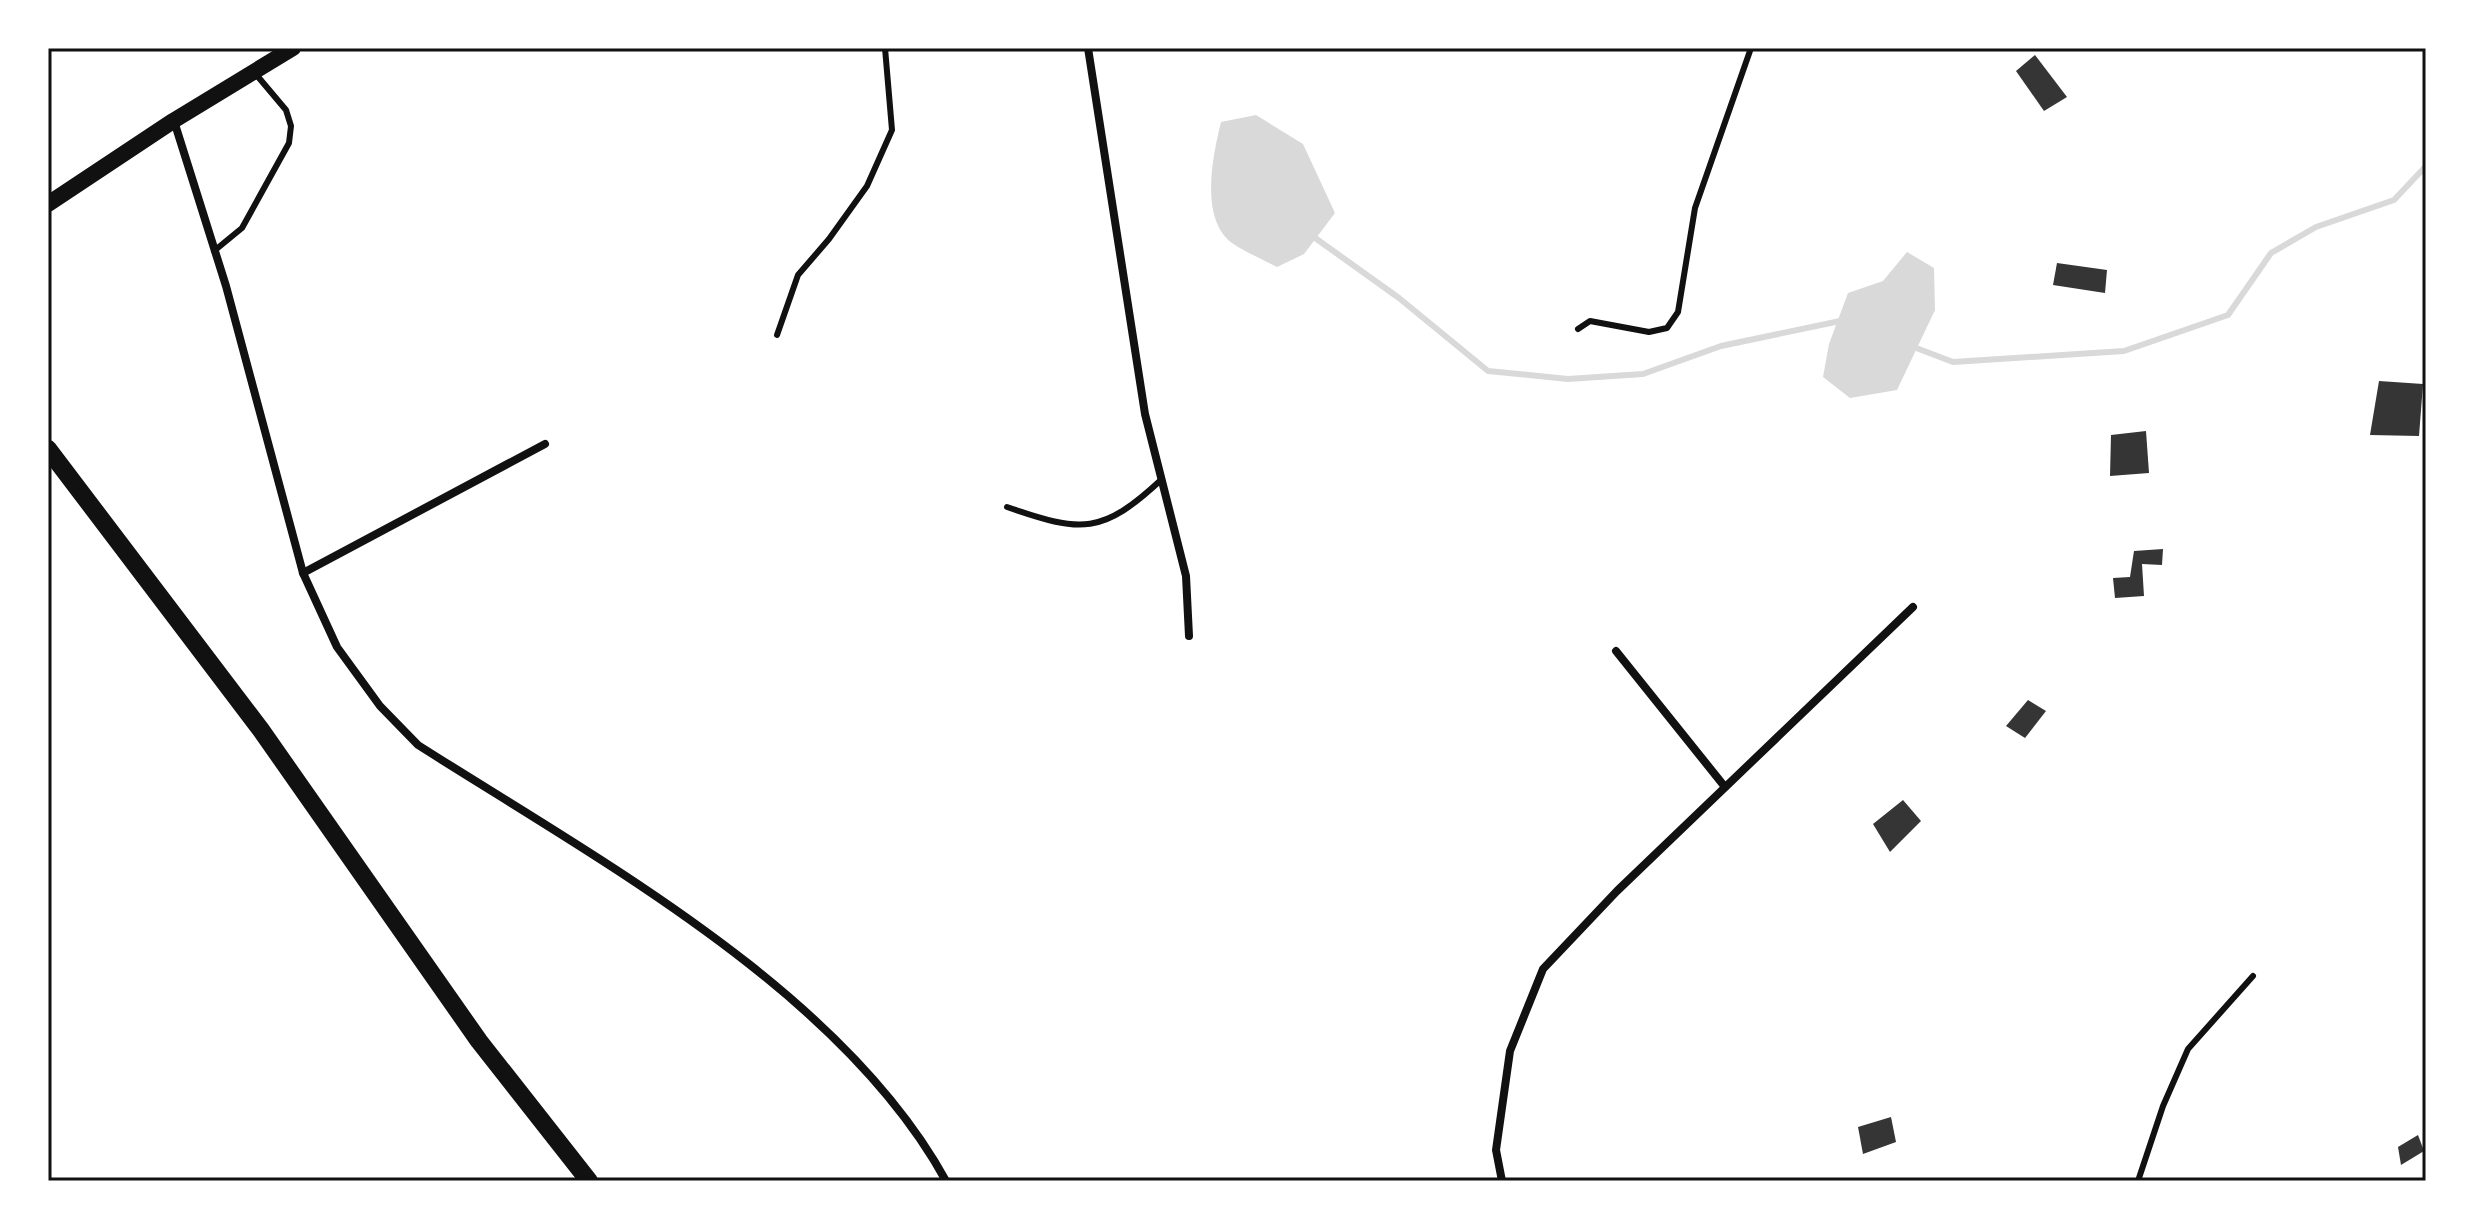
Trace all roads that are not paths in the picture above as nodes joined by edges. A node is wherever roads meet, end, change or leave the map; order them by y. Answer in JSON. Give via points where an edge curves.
{"nodes":[{"id":1,"x":293,"y":48,"type":"edge"},
{"id":2,"x":885,"y":48,"type":"edge"},
{"id":3,"x":1088,"y":48,"type":"edge"},
{"id":4,"x":1751,"y":48,"type":"edge"},
{"id":5,"x":252,"y":71,"type":"junction"},
{"id":6,"x":173,"y":121,"type":"junction"},
{"id":7,"x":48,"y":204,"type":"edge"},
{"id":8,"x":214,"y":251,"type":"junction"},
{"id":9,"x":1578,"y":329,"type":"dead end"},
{"id":10,"x":777,"y":335,"type":"dead end"},
{"id":11,"x":545,"y":444,"type":"dead end"},
{"id":12,"x":48,"y":449,"type":"edge"},
{"id":13,"x":1162,"y":479,"type":"junction"},
{"id":14,"x":1007,"y":507,"type":"dead end"},
{"id":15,"x":303,"y":573,"type":"junction"},
{"id":16,"x":1913,"y":607,"type":"dead end"},
{"id":17,"x":1189,"y":636,"type":"dead end"},
{"id":18,"x":1616,"y":651,"type":"dead end"},
{"id":19,"x":1725,"y":787,"type":"junction"},
{"id":20,"x":2253,"y":976,"type":"dead end"},
{"id":21,"x":589,"y":1181,"type":"edge"},
{"id":22,"x":946,"y":1181,"type":"edge"},
{"id":23,"x":1502,"y":1181,"type":"edge"},
{"id":24,"x":2138,"y":1181,"type":"edge"}],
"edges":[{"from":1,"to":5,"type":"main road"},
{"from":2,"to":10,"type":"lane","via":[[892,130],[867,186],[798,275]]},
{"from":3,"to":13,"type":"street","via":[[1145,414]]},
{"from":4,"to":9,"type":"lane","via":[[1695,208],[1678,312],[1667,328],[1649,332],[1590,321]]},
{"from":5,"to":6,"type":"main road"},
{"from":5,"to":8,"type":"lane","via":[[286,110],[289,143],[242,228]]},
{"from":6,"to":7,"type":"main road"},
{"from":6,"to":8,"type":"street"},
{"from":8,"to":15,"type":"street"},
{"from":11,"to":15,"type":"street"},
{"from":12,"to":21,"type":"main road","via":[[261,730],[479,1041]]},
{"from":13,"to":14,"type":"lane","via":[[1111,519],[1081,527]]},
{"from":13,"to":17,"type":"street","via":[[1186,576]]},
{"from":15,"to":22,"type":"street","via":[[337,647],[380,706],[418,745],[745,957],[852,1058],[925,1142]]},
{"from":16,"to":19,"type":"street"},
{"from":18,"to":19,"type":"street"},
{"from":19,"to":23,"type":"street","via":[[1543,969],[1510,1051],[1496,1150]]},
{"from":20,"to":24,"type":"lane","via":[[2188,1049]]}]}
